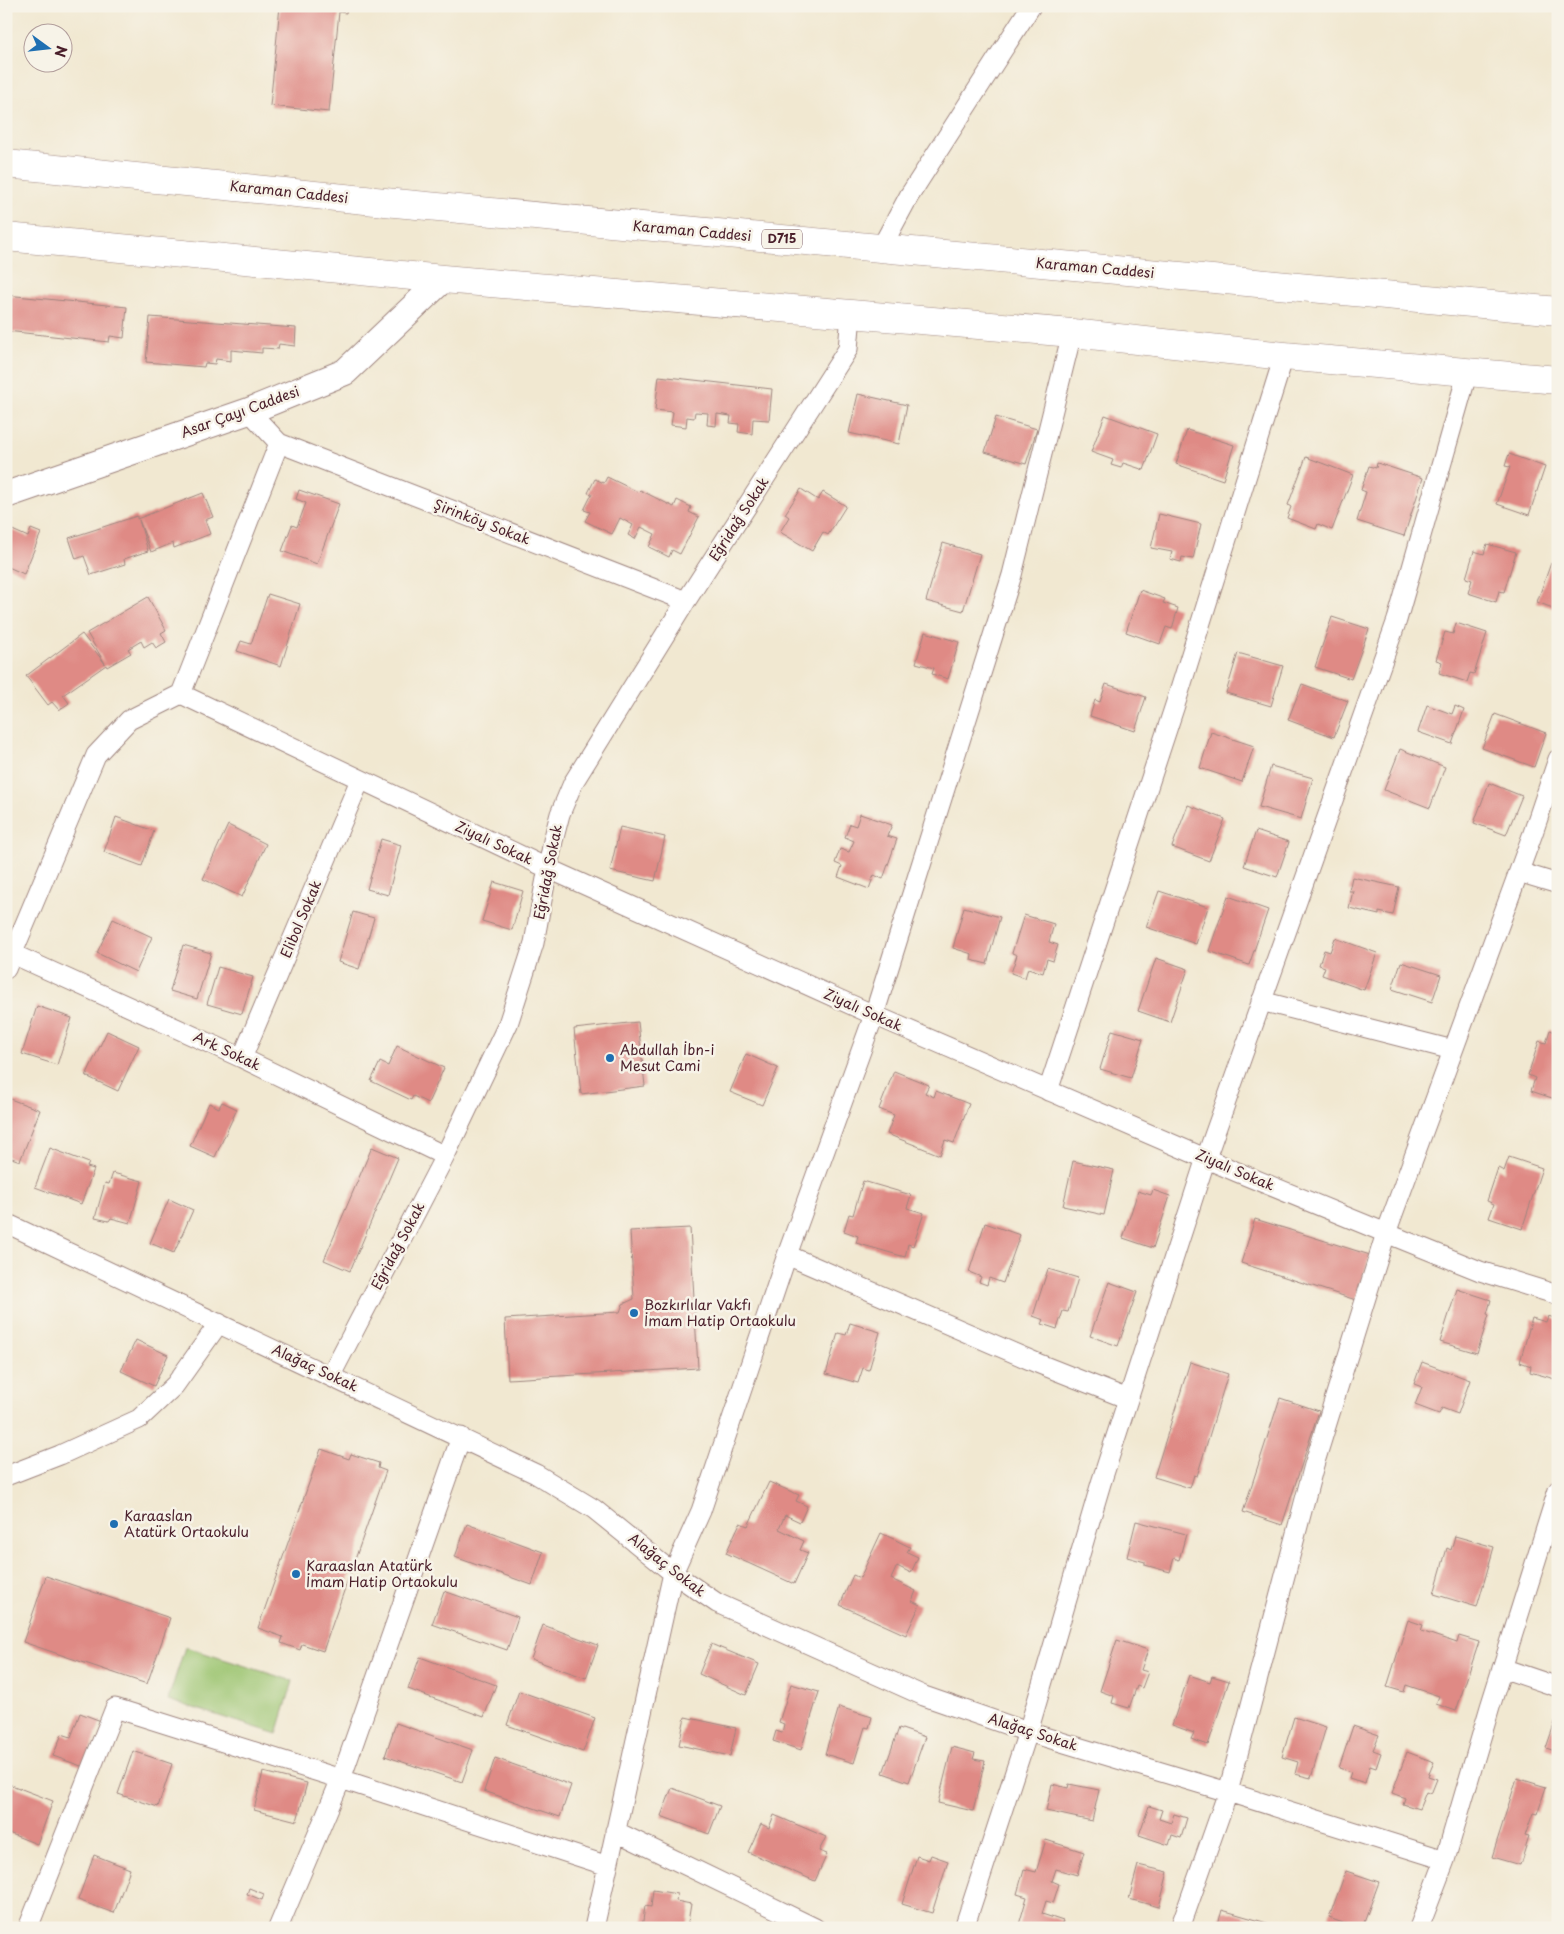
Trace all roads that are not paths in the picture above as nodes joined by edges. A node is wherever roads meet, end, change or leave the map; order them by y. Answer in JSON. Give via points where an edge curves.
{"nodes":[{"id":1,"x":1031,"y":6,"type":"edge"},
{"id":2,"x":6,"y":164,"type":"edge"},
{"id":3,"x":6,"y":237,"type":"edge"},
{"id":4,"x":881,"y":248,"type":"junction"},
{"id":5,"x":443,"y":279,"type":"junction"},
{"id":6,"x":1558,"y":311,"type":"edge"},
{"id":7,"x":850,"y":315,"type":"junction"},
{"id":8,"x":1072,"y":334,"type":"junction"},
{"id":9,"x":1284,"y":356,"type":"junction"},
{"id":10,"x":1468,"y":371,"type":"junction"},
{"id":11,"x":1558,"y":380,"type":"edge"},
{"id":12,"x":248,"y":411,"type":"junction"},
{"id":13,"x":279,"y":443,"type":"junction"},
{"id":14,"x":6,"y":495,"type":"edge"},
{"id":15,"x":686,"y":601,"type":"junction"},
{"id":16,"x":181,"y":694,"type":"junction"},
{"id":17,"x":1558,"y":759,"type":"edge"},
{"id":18,"x":360,"y":780,"type":"junction"},
{"id":19,"x":547,"y":868,"type":"junction"},
{"id":20,"x":1519,"y":872,"type":"junction"},
{"id":21,"x":1558,"y":884,"type":"edge"},
{"id":22,"x":8,"y":958,"type":"edge"},
{"id":23,"x":1261,"y":1001,"type":"junction"},
{"id":24,"x":874,"y":1015,"type":"junction"},
{"id":25,"x":1453,"y":1050,"type":"junction"},
{"id":26,"x":242,"y":1058,"type":"junction"},
{"id":27,"x":1048,"y":1091,"type":"junction"},
{"id":28,"x":446,"y":1156,"type":"junction"},
{"id":29,"x":1206,"y":1158,"type":"junction"},
{"id":30,"x":6,"y":1222,"type":"edge"},
{"id":31,"x":1386,"y":1233,"type":"junction"},
{"id":32,"x":787,"y":1255,"type":"junction"},
{"id":33,"x":1558,"y":1296,"type":"edge"},
{"id":34,"x":219,"y":1323,"type":"junction"},
{"id":35,"x":331,"y":1376,"type":"junction"},
{"id":36,"x":1128,"y":1399,"type":"junction"},
{"id":37,"x":461,"y":1436,"type":"junction"},
{"id":38,"x":6,"y":1476,"type":"edge"},
{"id":39,"x":1558,"y":1490,"type":"edge"},
{"id":40,"x":674,"y":1574,"type":"junction"},
{"id":41,"x":1502,"y":1668,"type":"junction"},
{"id":42,"x":1558,"y":1687,"type":"edge"},
{"id":43,"x":1028,"y":1732,"type":"junction"},
{"id":44,"x":341,"y":1779,"type":"junction"},
{"id":45,"x":1228,"y":1792,"type":"junction"},
{"id":46,"x":616,"y":1831,"type":"junction"},
{"id":47,"x":1445,"y":1860,"type":"junction"},
{"id":48,"x":608,"y":1866,"type":"junction"},
{"id":49,"x":28,"y":1928,"type":"edge"},
{"id":50,"x":278,"y":1928,"type":"edge"},
{"id":51,"x":594,"y":1928,"type":"edge"},
{"id":52,"x":815,"y":1928,"type":"edge"},
{"id":53,"x":964,"y":1928,"type":"edge"},
{"id":54,"x":1180,"y":1928,"type":"edge"},
{"id":55,"x":1419,"y":1928,"type":"edge"}],
"edges":[{"from":1,"to":4,"type":"street","via":[[909,196]]},
{"from":2,"to":4,"type":"highway","name":"Karaman Caddesi","number":"D715"},
{"from":3,"to":5,"type":"highway"},
{"from":4,"to":6,"type":"highway","name":"Karaman Caddesi","number":"D715"},
{"from":5,"to":7,"type":"highway"},
{"from":5,"to":12,"type":"street","name":"Asar Çayı Caddesi","via":[[345,372]]},
{"from":7,"to":8,"type":"highway"},
{"from":7,"to":15,"type":"street","name":"Eğridağ Sokak","via":[[848,349]]},
{"from":8,"to":9,"type":"highway"},
{"from":8,"to":24,"type":"street","via":[[1012,575]]},
{"from":9,"to":10,"type":"highway"},
{"from":9,"to":27,"type":"street","via":[[1177,699]]},
{"from":10,"to":11,"type":"highway"},
{"from":10,"to":23,"type":"street","via":[[1397,620]]},
{"from":12,"to":13,"type":"street"},
{"from":12,"to":14,"type":"street","name":"Asar Çayı Caddesi"},
{"from":13,"to":15,"type":"street","name":"Şirinköy Sokak"},
{"from":13,"to":16,"type":"street"},
{"from":15,"to":19,"type":"street","name":"Eğridağ Sokak","via":[[573,783],[560,814]]},
{"from":16,"to":18,"type":"street","name":"Ziyalı Sokak"},
{"from":16,"to":22,"type":"street","via":[[129,720],[96,755]]},
{"from":17,"to":20,"type":"street"},
{"from":18,"to":19,"type":"street","name":"Ziyalı Sokak"},
{"from":18,"to":26,"type":"street","name":"Elibol Sokak"},
{"from":19,"to":24,"type":"street","name":"Ziyalı Sokak"},
{"from":19,"to":28,"type":"street","name":"Eğridağ Sokak","via":[[534,943],[508,1024]]},
{"from":20,"to":21,"type":"street"},
{"from":20,"to":25,"type":"street"},
{"from":22,"to":26,"type":"street","name":"Ark Sokak"},
{"from":23,"to":25,"type":"street"},
{"from":23,"to":29,"type":"street"},
{"from":24,"to":27,"type":"street","name":"Ziyalı Sokak"},
{"from":24,"to":32,"type":"street"},
{"from":25,"to":31,"type":"street"},
{"from":26,"to":28,"type":"street","name":"Ark Sokak"},
{"from":27,"to":29,"type":"street","name":"Ziyalı Sokak"},
{"from":28,"to":35,"type":"street","name":"Eğridağ Sokak"},
{"from":29,"to":31,"type":"street","name":"Ziyalı Sokak"},
{"from":29,"to":36,"type":"street"},
{"from":30,"to":34,"type":"street","name":"Alağaç Sokak"},
{"from":31,"to":33,"type":"street","name":"Ziyalı Sokak","via":[[1480,1272]]},
{"from":31,"to":45,"type":"street","via":[[1314,1465]]},
{"from":32,"to":36,"type":"street"},
{"from":32,"to":40,"type":"street","via":[[701,1511]]},
{"from":34,"to":35,"type":"street","name":"Alağaç Sokak"},
{"from":34,"to":38,"type":"street","via":[[175,1385],[139,1418]]},
{"from":35,"to":37,"type":"street","name":"Alağaç Sokak"},
{"from":36,"to":43,"type":"street"},
{"from":37,"to":40,"type":"street","name":"Alağaç Sokak","via":[[567,1491],[618,1527]]},
{"from":37,"to":44,"type":"street"},
{"from":39,"to":41,"type":"street"},
{"from":40,"to":43,"type":"street","name":"Alağaç Sokak","via":[[744,1616],[924,1696]]},
{"from":40,"to":46,"type":"street"},
{"from":41,"to":42,"type":"street"},
{"from":41,"to":47,"type":"street"},
{"from":43,"to":45,"type":"street","name":"Alağaç Sokak"},
{"from":43,"to":53,"type":"street"},
{"from":44,"to":48,"type":"street"},
{"from":44,"to":49,"type":"street","via":[[115,1708]]},
{"from":44,"to":50,"type":"street"},
{"from":45,"to":47,"type":"street","name":"Alağaç Sokak"},
{"from":45,"to":54,"type":"street"},
{"from":46,"to":48,"type":"street"},
{"from":46,"to":52,"type":"street"},
{"from":47,"to":55,"type":"street"},
{"from":48,"to":51,"type":"street"}]}
